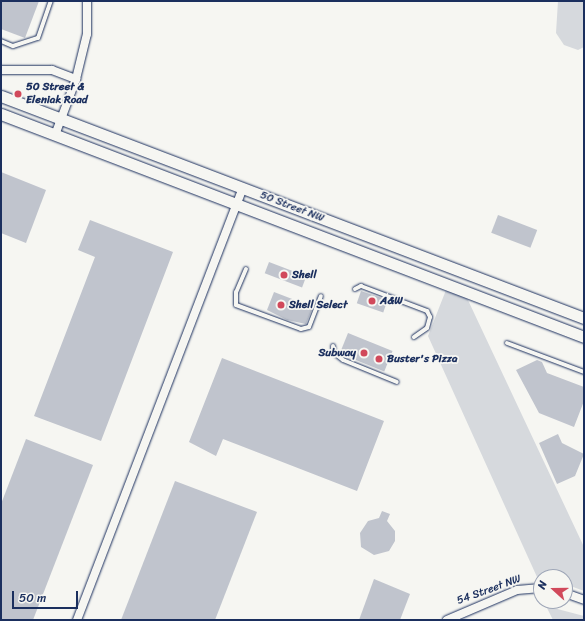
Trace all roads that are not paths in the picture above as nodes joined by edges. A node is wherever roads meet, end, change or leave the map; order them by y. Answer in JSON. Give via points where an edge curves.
{"nodes":[{"id":1,"x":50,"y":1,"type":"edge"},
{"id":2,"x":87,"y":1,"type":"edge"},
{"id":3,"x":1,"y":41,"type":"edge"},
{"id":4,"x":1,"y":70,"type":"edge"},
{"id":5,"x":76,"y":79,"type":"junction"},
{"id":6,"x":1,"y":96,"type":"edge"},
{"id":7,"x":1,"y":114,"type":"edge"},
{"id":8,"x":62,"y":119,"type":"junction"},
{"id":9,"x":55,"y":135,"type":"junction"},
{"id":10,"x":243,"y":188,"type":"junction"},
{"id":11,"x":237,"y":205,"type":"junction"},
{"id":12,"x":246,"y":269,"type":"dead end"},
{"id":13,"x":355,"y":289,"type":"dead end"},
{"id":14,"x":321,"y":296,"type":"dead end"},
{"id":15,"x":584,"y":318,"type":"edge"},
{"id":16,"x":414,"y":337,"type":"dead end"},
{"id":17,"x":584,"y":337,"type":"edge"},
{"id":18,"x":507,"y":343,"type":"dead end"},
{"id":19,"x":333,"y":346,"type":"dead end"},
{"id":20,"x":584,"y":372,"type":"edge"},
{"id":21,"x":398,"y":382,"type":"dead end"},
{"id":22,"x":533,"y":589,"type":"edge"},
{"id":23,"x":573,"y":596,"type":"edge"},
{"id":24,"x":584,"y":600,"type":"edge"},
{"id":25,"x":77,"y":620,"type":"edge"},
{"id":26,"x":447,"y":620,"type":"edge"}],
"edges":[{"from":1,"to":3,"type":"lane","via":[[38,38],[13,46]]},
{"from":2,"to":5,"type":"street","via":[[87,34]]},
{"from":4,"to":5,"type":"street","via":[[52,70]]},
{"from":5,"to":8,"type":"street"},
{"from":6,"to":8,"type":"main road","name":"50 Street NW"},
{"from":7,"to":9,"type":"main road","name":"50 Street NW"},
{"from":8,"to":9,"type":"street"},
{"from":8,"to":10,"type":"main road","name":"50 Street NW"},
{"from":9,"to":11,"type":"main road","name":"50 Street NW"},
{"from":10,"to":11,"type":"street"},
{"from":10,"to":15,"type":"main road","name":"50 Street NW"},
{"from":11,"to":17,"type":"main road","name":"50 Street NW"},
{"from":11,"to":25,"type":"street"},
{"from":12,"to":14,"type":"lane","via":[[236,292],[236,305],[301,330],[309,327]]},
{"from":13,"to":16,"type":"lane","via":[[361,286],[427,311],[430,317],[427,328]]},
{"from":18,"to":20,"type":"lane"},
{"from":19,"to":21,"type":"lane","via":[[334,353],[343,360]]},
{"from":22,"to":26,"type":"street","name":"54 Street NW","via":[[517,590]]},
{"from":23,"to":24,"type":"street"}]}
